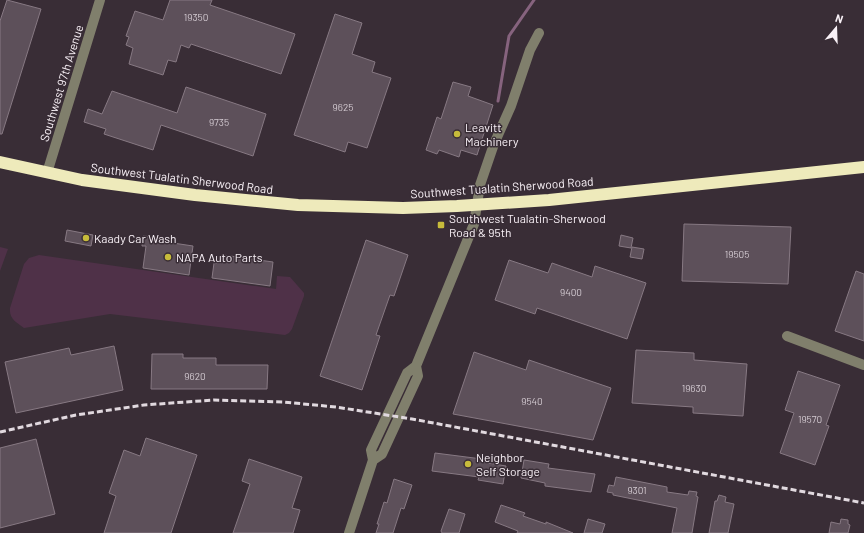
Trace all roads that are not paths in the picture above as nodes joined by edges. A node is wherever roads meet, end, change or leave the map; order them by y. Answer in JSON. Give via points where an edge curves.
{"nodes":[{"id":1,"x":99,"y":0,"type":"edge"},
{"id":2,"x":539,"y":33,"type":"dead end"},
{"id":3,"x":0,"y":162,"type":"edge"},
{"id":4,"x":864,"y":167,"type":"edge"},
{"id":5,"x":47,"y":173,"type":"junction"},
{"id":6,"x":478,"y":205,"type":"junction"},
{"id":7,"x":787,"y":336,"type":"dead end"},
{"id":8,"x":864,"y":365,"type":"edge"},
{"id":9,"x":349,"y":533,"type":"edge"}],
"edges":[{"from":1,"to":5,"type":"street","name":"Southwest 97th Avenue"},
{"from":2,"to":6,"type":"street","via":[[494,144],[480,185]]},
{"from":3,"to":5,"type":"highway","name":"Southwest Tualatin Sherwood Road"},
{"from":4,"to":6,"type":"highway","name":"Southwest Tualatin Sherwood Road"},
{"from":5,"to":6,"type":"highway","name":"Southwest Tualatin Sherwood Road","via":[[267,203],[403,208]]},
{"from":6,"to":9,"type":"street","via":[[474,224],[416,366],[407,373],[371,450],[373,460]]},
{"from":7,"to":8,"type":"street"}]}
